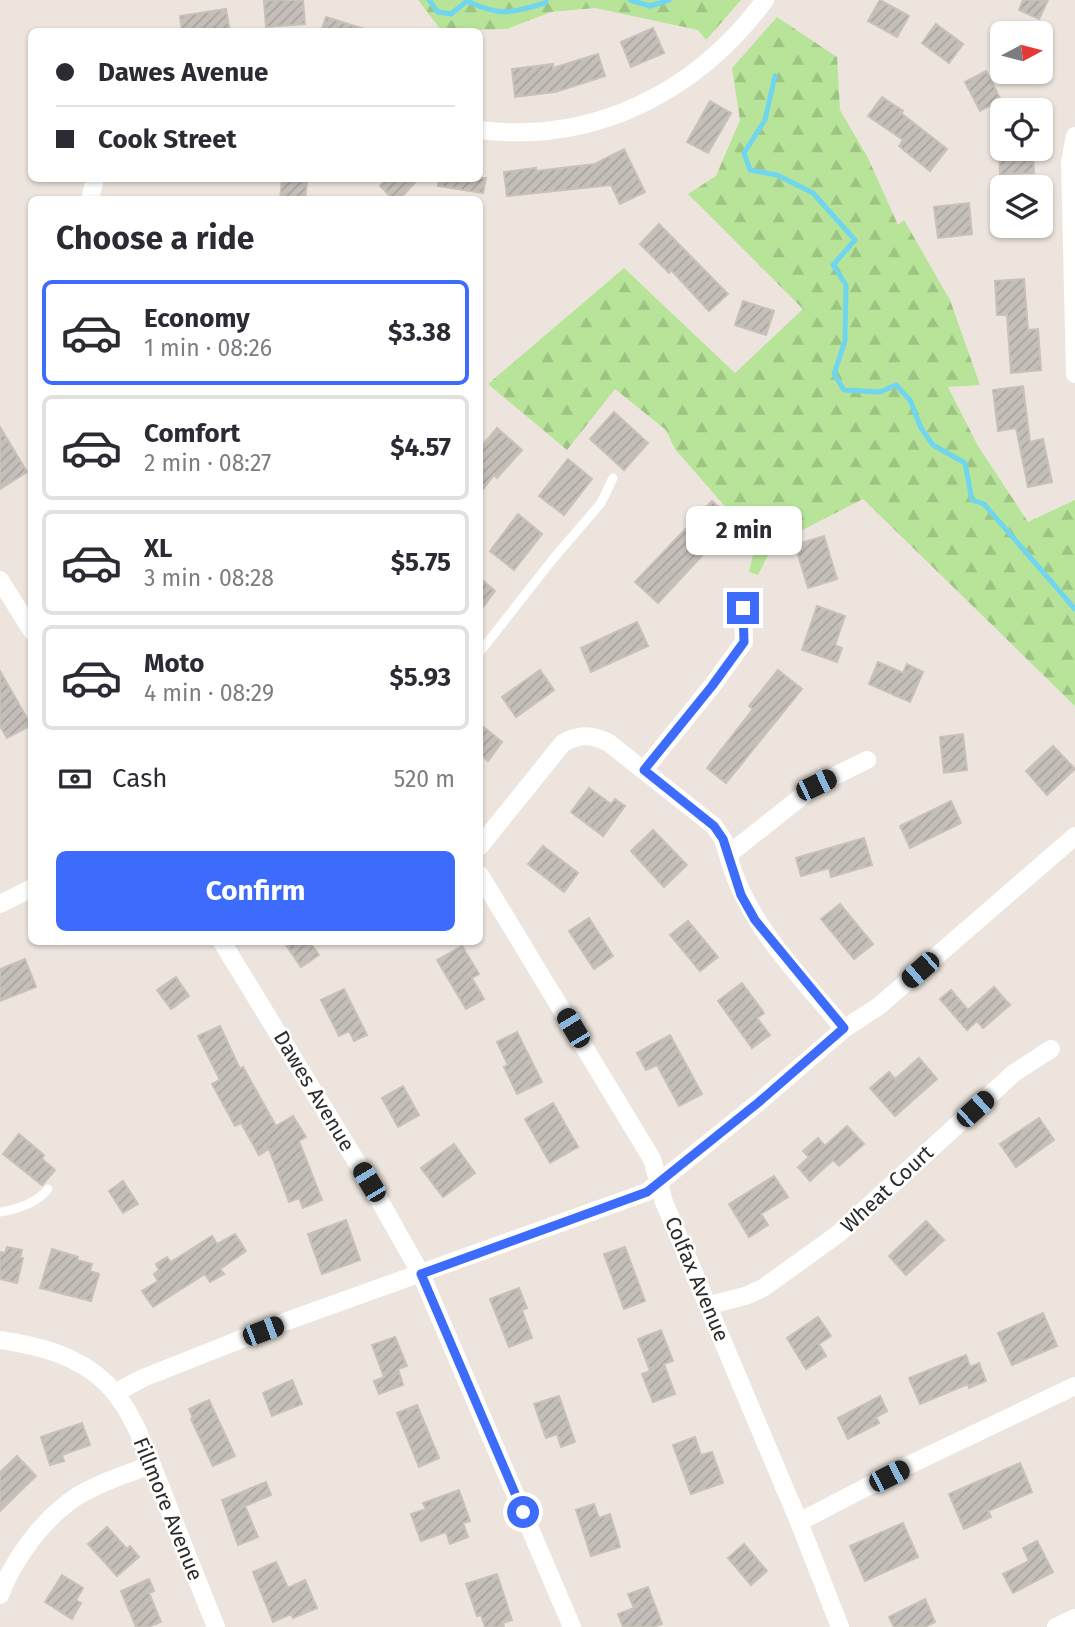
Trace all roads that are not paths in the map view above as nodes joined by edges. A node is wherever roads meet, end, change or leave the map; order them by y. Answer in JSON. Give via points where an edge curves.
{"nodes":[{"id":1,"x":765,"y":0,"type":"edge"},
{"id":2,"x":483,"y":131,"type":"edge"},
{"id":3,"x":1075,"y":136,"type":"edge"},
{"id":4,"x":1074,"y":322,"type":"edge"},
{"id":5,"x":1075,"y":374,"type":"edge"},
{"id":6,"x":613,"y":478,"type":"dead end"},
{"id":7,"x":0,"y":580,"type":"edge"},
{"id":8,"x":743,"y":608,"type":"dead end"},
{"id":9,"x":28,"y":625,"type":"edge"},
{"id":10,"x":483,"y":648,"type":"edge"},
{"id":11,"x":867,"y":760,"type":"dead end"},
{"id":12,"x":644,"y":770,"type":"junction"},
{"id":13,"x":1075,"y":836,"type":"edge"},
{"id":14,"x":483,"y":842,"type":"edge"},
{"id":15,"x":728,"y":855,"type":"junction"},
{"id":16,"x":483,"y":880,"type":"edge"},
{"id":17,"x":28,"y":890,"type":"edge"},
{"id":18,"x":0,"y":904,"type":"edge"},
{"id":19,"x":224,"y":945,"type":"edge"},
{"id":20,"x":844,"y":1028,"type":"junction"},
{"id":21,"x":1051,"y":1049,"type":"dead end"},
{"id":22,"x":659,"y":1183,"type":"junction"},
{"id":23,"x":48,"y":1189,"type":"dead end"},
{"id":24,"x":0,"y":1212,"type":"edge"},
{"id":25,"x":421,"y":1274,"type":"junction"},
{"id":26,"x":710,"y":1306,"type":"junction"},
{"id":27,"x":0,"y":1340,"type":"edge"},
{"id":28,"x":1075,"y":1386,"type":"edge"},
{"id":29,"x":115,"y":1393,"type":"junction"},
{"id":30,"x":152,"y":1465,"type":"junction"},
{"id":31,"x":800,"y":1522,"type":"junction"},
{"id":32,"x":0,"y":1595,"type":"edge"},
{"id":33,"x":1075,"y":1618,"type":"edge"},
{"id":34,"x":216,"y":1627,"type":"edge"},
{"id":35,"x":572,"y":1627,"type":"edge"},
{"id":36,"x":840,"y":1627,"type":"edge"},
{"id":37,"x":1056,"y":1627,"type":"edge"}],
"edges":[{"from":1,"to":2,"type":"street","via":[[723,50],[696,73],[642,105],[570,128]]},
{"from":3,"to":4,"type":"street","via":[[1070,162]]},
{"from":4,"to":5,"type":"street"},
{"from":6,"to":10,"type":"lane","via":[[601,503]]},
{"from":7,"to":9,"type":"street"},
{"from":8,"to":12,"type":"street","via":[[744,642]]},
{"from":11,"to":15,"type":"street","via":[[816,785]]},
{"from":12,"to":14,"type":"street","via":[[599,737],[573,738],[563,743]]},
{"from":12,"to":15,"type":"street","via":[[714,826]]},
{"from":13,"to":20,"type":"street","via":[[878,1006]]},
{"from":15,"to":20,"type":"street","via":[[755,920]]},
{"from":16,"to":22,"type":"street","name":"Colfax Avenue","via":[[652,1159]]},
{"from":17,"to":18,"type":"street"},
{"from":19,"to":25,"type":"street","name":"Dawes Avenue"},
{"from":20,"to":22,"type":"street"},
{"from":21,"to":26,"type":"street","name":"Wheat Court","via":[[1014,1073],[838,1234],[763,1288]]},
{"from":22,"to":25,"type":"street","via":[[625,1202]]},
{"from":22,"to":26,"type":"street","name":"Colfax Avenue"},
{"from":23,"to":24,"type":"lane","via":[[41,1198]]},
{"from":25,"to":29,"type":"street","via":[[287,1321]]},
{"from":25,"to":35,"type":"street","name":"Dawes Avenue"},
{"from":26,"to":31,"type":"street","name":"Colfax Avenue"},
{"from":27,"to":29,"type":"street","name":"Fillmore Avenue","via":[[65,1356],[85,1366]]},
{"from":28,"to":31,"type":"street"},
{"from":29,"to":30,"type":"street","name":"Fillmore Avenue"},
{"from":30,"to":32,"type":"street","via":[[94,1488],[63,1507],[37,1533]]},
{"from":30,"to":34,"type":"street","name":"Fillmore Avenue"},
{"from":31,"to":36,"type":"street","name":"Colfax Avenue"},
{"from":33,"to":37,"type":"street"}]}
